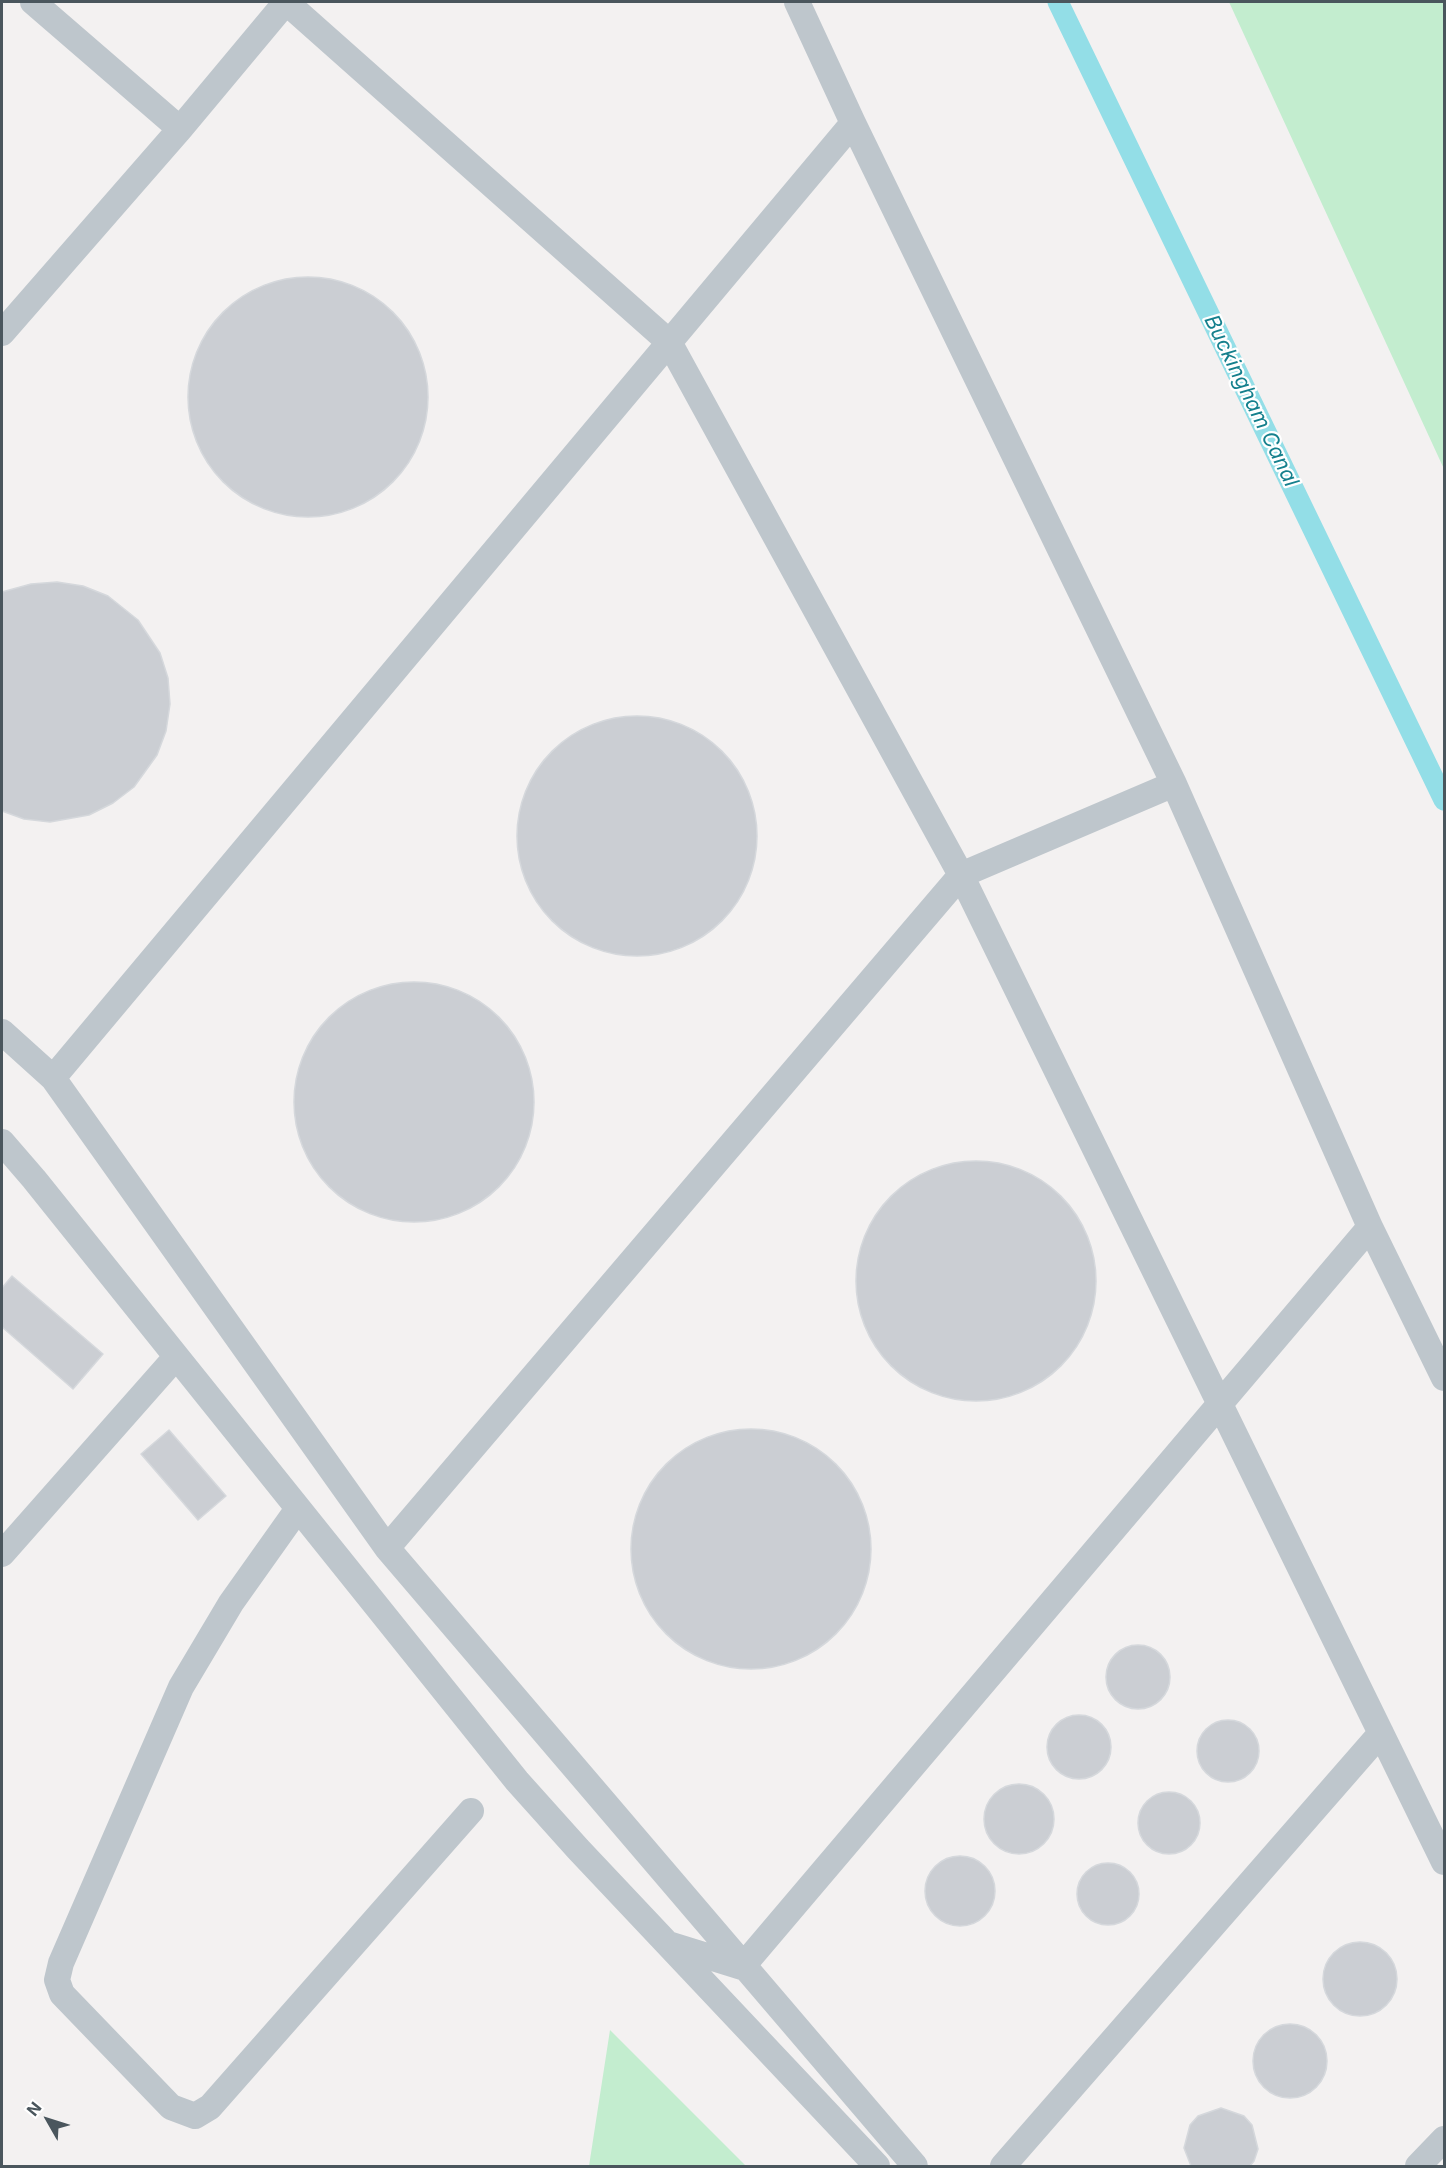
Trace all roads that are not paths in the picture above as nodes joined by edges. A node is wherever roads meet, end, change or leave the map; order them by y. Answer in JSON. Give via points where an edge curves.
{"nodes":[{"id":1,"x":33,"y":2,"type":"edge"},
{"id":2,"x":797,"y":2,"type":"edge"},
{"id":3,"x":853,"y":123,"type":"junction"},
{"id":4,"x":180,"y":129,"type":"junction"},
{"id":5,"x":2,"y":333,"type":"edge"},
{"id":6,"x":669,"y":342,"type":"junction"},
{"id":7,"x":1174,"y":784,"type":"junction"},
{"id":8,"x":961,"y":875,"type":"junction"},
{"id":9,"x":2,"y":1032,"type":"edge"},
{"id":10,"x":53,"y":1078,"type":"junction"},
{"id":11,"x":2,"y":1142,"type":"edge"},
{"id":12,"x":1370,"y":1227,"type":"junction"},
{"id":13,"x":176,"y":1357,"type":"junction"},
{"id":14,"x":1444,"y":1378,"type":"edge"},
{"id":15,"x":1220,"y":1402,"type":"junction"},
{"id":16,"x":297,"y":1510,"type":"junction"},
{"id":17,"x":387,"y":1548,"type":"junction"},
{"id":18,"x":2,"y":1554,"type":"edge"},
{"id":19,"x":1381,"y":1733,"type":"junction"},
{"id":20,"x":471,"y":1811,"type":"dead end"},
{"id":21,"x":1444,"y":1862,"type":"edge"},
{"id":22,"x":668,"y":1944,"type":"junction"},
{"id":23,"x":742,"y":1967,"type":"junction"},
{"id":24,"x":1444,"y":2139,"type":"edge"},
{"id":25,"x":877,"y":2166,"type":"edge"},
{"id":26,"x":915,"y":2166,"type":"edge"},
{"id":27,"x":1003,"y":2166,"type":"edge"},
{"id":28,"x":1418,"y":2166,"type":"edge"}],
"edges":[{"from":1,"to":4,"type":"lane"},
{"from":2,"to":3,"type":"lane"},
{"from":3,"to":6,"type":"lane"},
{"from":3,"to":7,"type":"lane"},
{"from":4,"to":5,"type":"lane"},
{"from":4,"to":6,"type":"lane","via":[[286,2]]},
{"from":6,"to":8,"type":"lane"},
{"from":6,"to":10,"type":"lane"},
{"from":7,"to":8,"type":"lane"},
{"from":7,"to":12,"type":"lane"},
{"from":8,"to":15,"type":"lane"},
{"from":8,"to":17,"type":"lane"},
{"from":9,"to":10,"type":"lane"},
{"from":10,"to":17,"type":"lane"},
{"from":11,"to":13,"type":"lane"},
{"from":12,"to":14,"type":"lane"},
{"from":12,"to":15,"type":"lane"},
{"from":13,"to":16,"type":"lane"},
{"from":13,"to":18,"type":"lane"},
{"from":15,"to":19,"type":"lane"},
{"from":15,"to":23,"type":"lane"},
{"from":16,"to":20,"type":"lane","via":[[231,1603],[181,1687],[61,1963],[57,1980],[62,1994],[171,2107],[195,2116],[210,2107]]},
{"from":16,"to":22,"type":"lane","via":[[517,1780]]},
{"from":17,"to":23,"type":"lane"},
{"from":19,"to":21,"type":"lane"},
{"from":19,"to":27,"type":"lane"},
{"from":22,"to":23,"type":"lane"},
{"from":22,"to":25,"type":"lane"},
{"from":23,"to":26,"type":"lane"},
{"from":24,"to":28,"type":"lane"}]}
